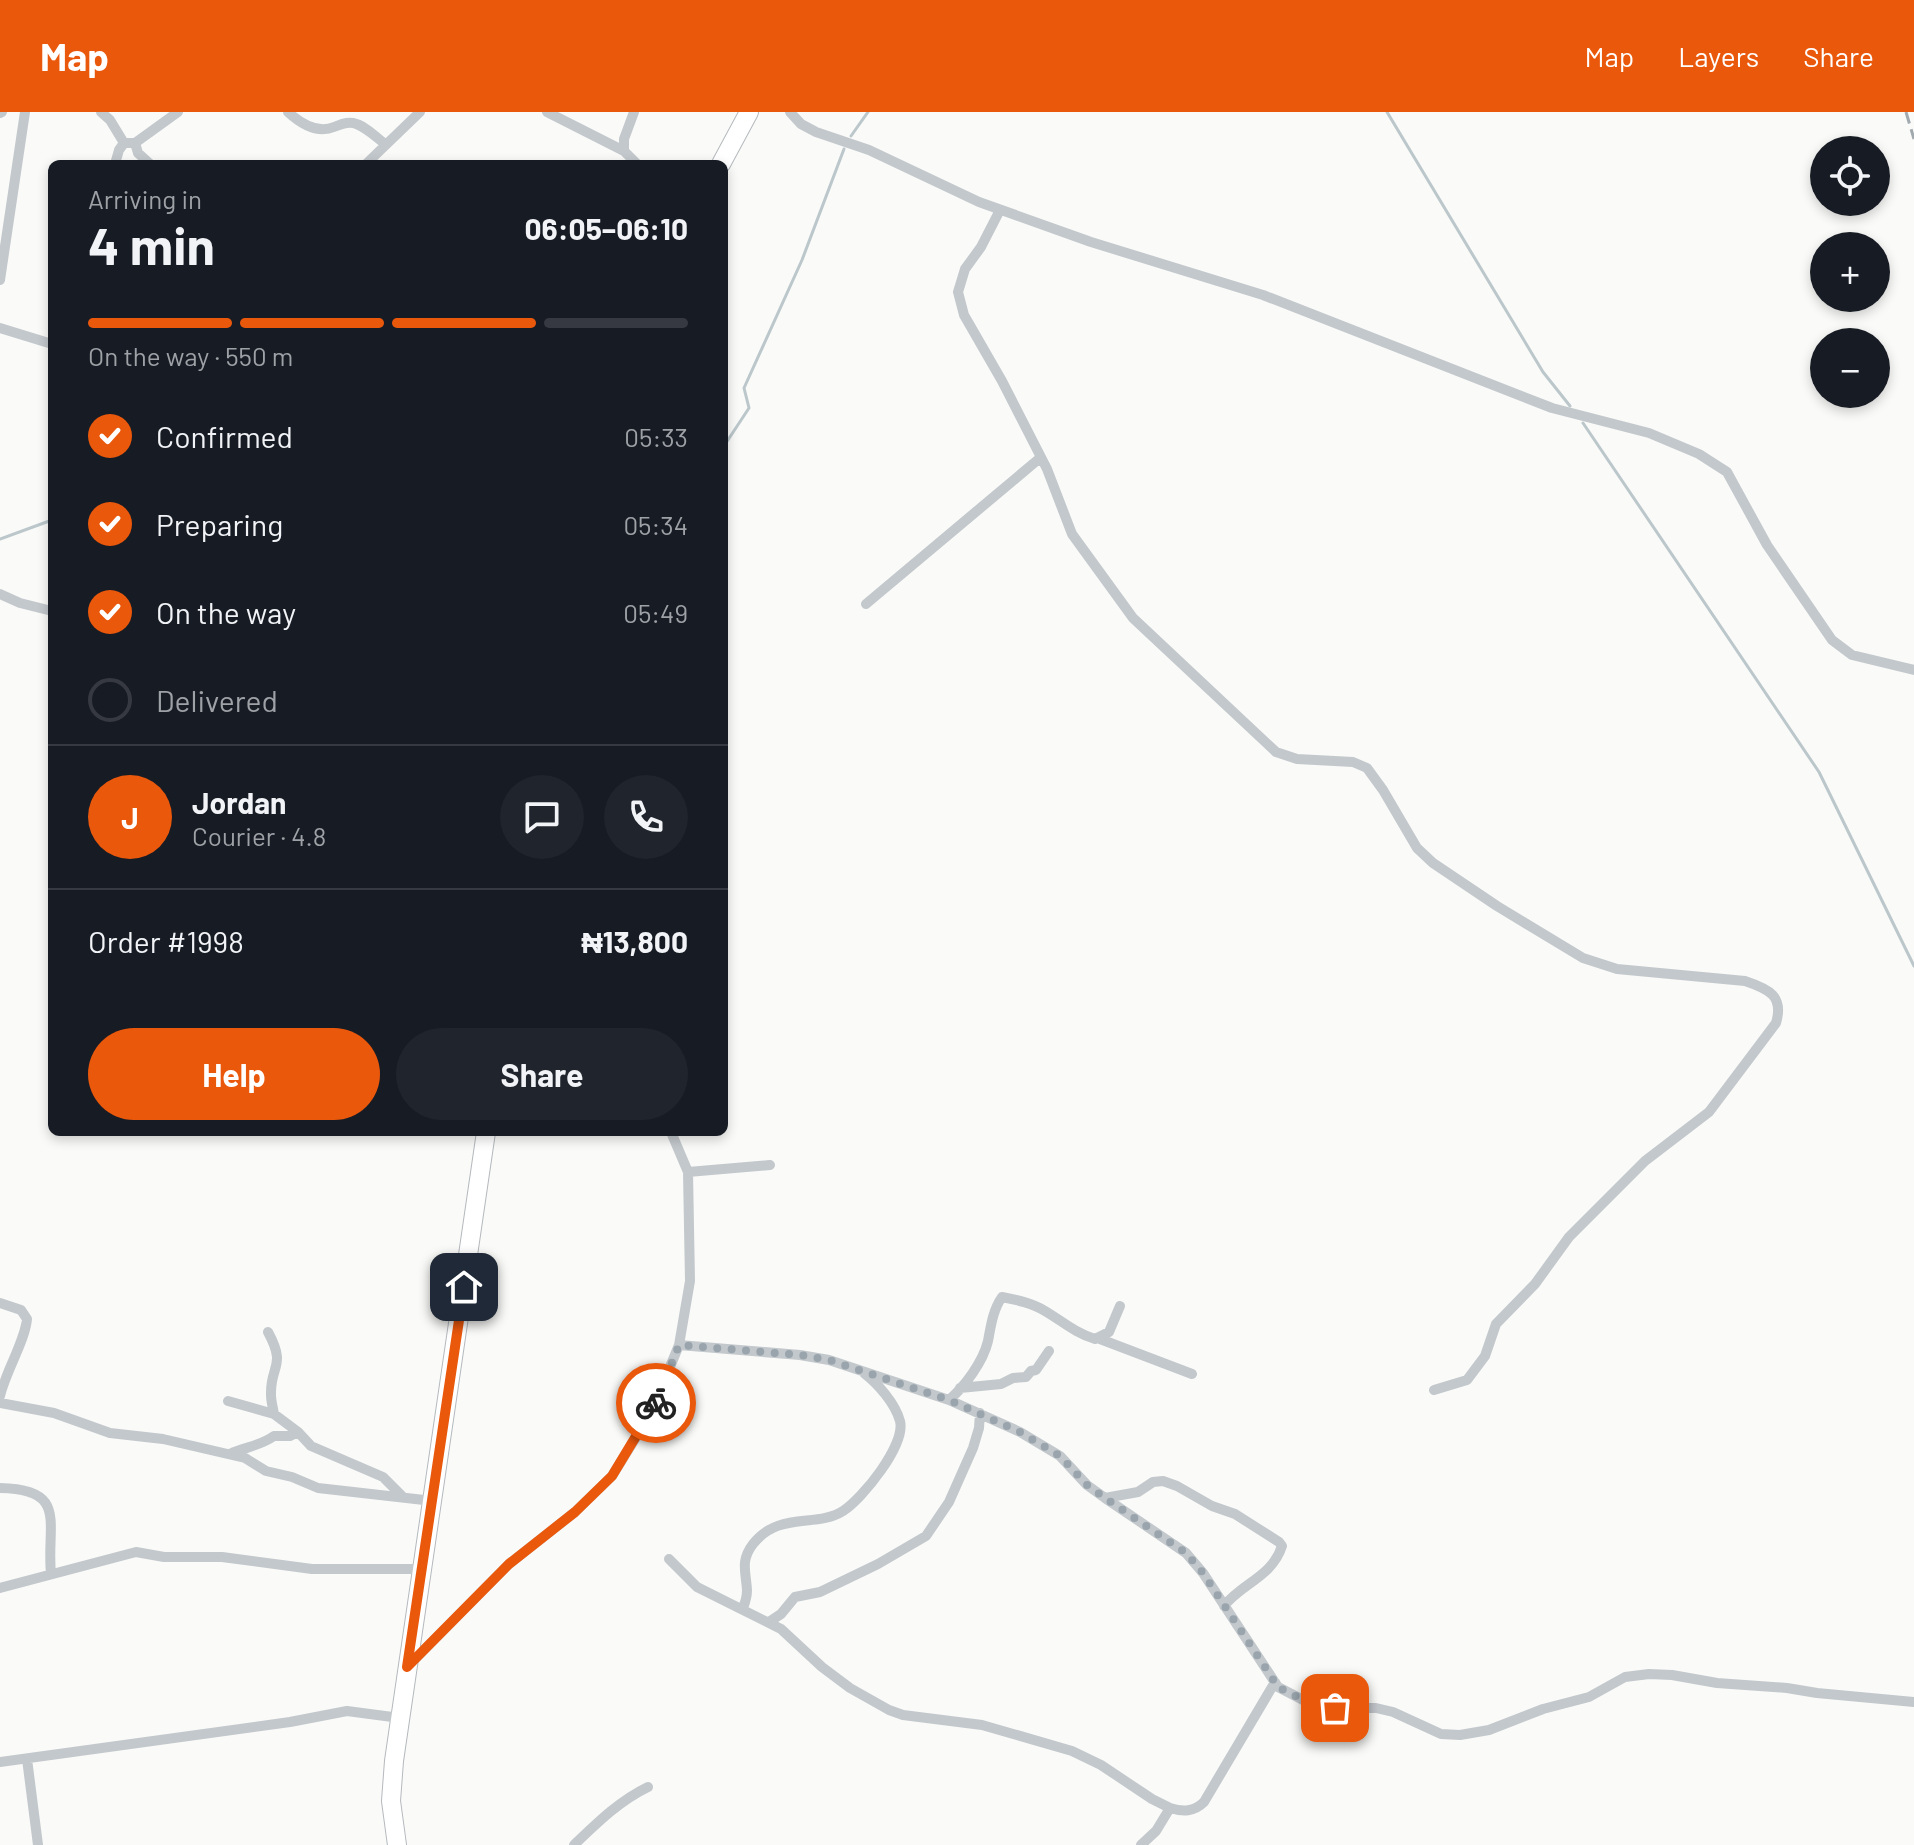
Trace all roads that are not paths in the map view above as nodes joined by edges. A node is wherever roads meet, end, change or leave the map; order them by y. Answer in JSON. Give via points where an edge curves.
{"nodes":[{"id":1,"x":25,"y":112,"type":"edge"},
{"id":2,"x":101,"y":112,"type":"edge"},
{"id":3,"x":178,"y":112,"type":"edge"},
{"id":4,"x":288,"y":112,"type":"edge"},
{"id":5,"x":420,"y":112,"type":"edge"},
{"id":6,"x":547,"y":112,"type":"edge"},
{"id":7,"x":634,"y":112,"type":"edge"},
{"id":8,"x":749,"y":112,"type":"edge"},
{"id":9,"x":790,"y":112,"type":"edge"},
{"id":10,"x":130,"y":143,"type":"junction"},
{"id":11,"x":385,"y":144,"type":"junction"},
{"id":12,"x":624,"y":151,"type":"junction"},
{"id":13,"x":116,"y":160,"type":"edge"},
{"id":14,"x":146,"y":160,"type":"edge"},
{"id":15,"x":370,"y":160,"type":"edge"},
{"id":16,"x":633,"y":160,"type":"edge"},
{"id":17,"x":723,"y":160,"type":"edge"},
{"id":18,"x":1000,"y":210,"type":"junction"},
{"id":19,"x":0,"y":280,"type":"edge"},
{"id":20,"x":0,"y":328,"type":"edge"},
{"id":21,"x":48,"y":343,"type":"edge"},
{"id":22,"x":1040,"y":458,"type":"junction"},
{"id":23,"x":0,"y":594,"type":"edge"},
{"id":24,"x":866,"y":604,"type":"dead end"},
{"id":25,"x":48,"y":610,"type":"edge"},
{"id":26,"x":1914,"y":670,"type":"edge"},
{"id":27,"x":485,"y":1136,"type":"edge"},
{"id":28,"x":673,"y":1136,"type":"edge"},
{"id":29,"x":770,"y":1165,"type":"dead end"},
{"id":30,"x":688,"y":1172,"type":"junction"},
{"id":31,"x":0,"y":1303,"type":"edge"},
{"id":32,"x":1120,"y":1306,"type":"dead end"},
{"id":33,"x":268,"y":1332,"type":"dead end"},
{"id":34,"x":1100,"y":1339,"type":"junction"},
{"id":35,"x":679,"y":1345,"type":"junction"},
{"id":36,"x":1049,"y":1351,"type":"dead end"},
{"id":37,"x":859,"y":1369,"type":"junction"},
{"id":38,"x":1192,"y":1374,"type":"dead end"},
{"id":39,"x":960,"y":1388,"type":"junction"},
{"id":40,"x":1434,"y":1390,"type":"dead end"},
{"id":41,"x":0,"y":1396,"type":"edge"},
{"id":42,"x":949,"y":1400,"type":"junction"},
{"id":43,"x":228,"y":1401,"type":"dead end"},
{"id":44,"x":0,"y":1403,"type":"edge"},
{"id":45,"x":980,"y":1413,"type":"junction"},
{"id":46,"x":274,"y":1414,"type":"junction"},
{"id":47,"x":298,"y":1432,"type":"junction"},
{"id":48,"x":230,"y":1454,"type":"junction"},
{"id":49,"x":0,"y":1488,"type":"edge"},
{"id":50,"x":404,"y":1498,"type":"junction"},
{"id":51,"x":1105,"y":1498,"type":"junction"},
{"id":52,"x":433,"y":1501,"type":"junction"},
{"id":53,"x":669,"y":1559,"type":"dead end"},
{"id":54,"x":422,"y":1569,"type":"junction"},
{"id":55,"x":51,"y":1574,"type":"junction"},
{"id":56,"x":0,"y":1588,"type":"edge"},
{"id":57,"x":1224,"y":1606,"type":"junction"},
{"id":58,"x":743,"y":1608,"type":"junction"},
{"id":59,"x":769,"y":1622,"type":"junction"},
{"id":60,"x":407,"y":1667,"type":"junction"},
{"id":61,"x":1275,"y":1682,"type":"junction"},
{"id":62,"x":1914,"y":1702,"type":"edge"},
{"id":63,"x":400,"y":1718,"type":"junction"},
{"id":64,"x":27,"y":1759,"type":"junction"},
{"id":65,"x":0,"y":1762,"type":"edge"},
{"id":66,"x":648,"y":1787,"type":"dead end"},
{"id":67,"x":1170,"y":1808,"type":"junction"},
{"id":68,"x":38,"y":1845,"type":"edge"},
{"id":69,"x":397,"y":1845,"type":"edge"},
{"id":70,"x":574,"y":1845,"type":"edge"},
{"id":71,"x":1141,"y":1845,"type":"edge"}],
"edges":[{"from":1,"to":19,"type":"street"},
{"from":2,"to":10,"type":"street"},
{"from":3,"to":10,"type":"street"},
{"from":4,"to":11,"type":"street","via":[[316,129],[357,123]]},
{"from":5,"to":11,"type":"street"},
{"from":6,"to":12,"type":"street"},
{"from":7,"to":12,"type":"street"},
{"from":8,"to":17,"type":"highway"},
{"from":9,"to":18,"type":"street","via":[[816,132],[869,150]]},
{"from":10,"to":13,"type":"street","via":[[119,150]]},
{"from":10,"to":14,"type":"street"},
{"from":11,"to":15,"type":"street"},
{"from":12,"to":16,"type":"street"},
{"from":18,"to":22,"type":"street","via":[[965,269],[958,292],[964,315]]},
{"from":18,"to":26,"type":"street","via":[[1263,295],[1552,408],[1649,433],[1699,454],[1727,472],[1767,545],[1832,640],[1852,655]]},
{"from":20,"to":21,"type":"street"},
{"from":22,"to":24,"type":"street"},
{"from":22,"to":40,"type":"street","via":[[1072,534],[1133,618],[1276,752],[1367,768],[1417,848],[1433,863],[1583,958],[1617,969],[1745,981],[1776,998],[1776,1023],[1709,1112],[1645,1161],[1569,1237],[1535,1284],[1496,1324],[1485,1356],[1467,1380]]},
{"from":23,"to":25,"type":"street"},
{"from":27,"to":52,"type":"highway"},
{"from":28,"to":30,"type":"street"},
{"from":29,"to":30,"type":"street"},
{"from":30,"to":35,"type":"street","via":[[690,1281]]},
{"from":31,"to":41,"type":"street","via":[[21,1310],[27,1319]]},
{"from":32,"to":34,"type":"street","via":[[1109,1332]]},
{"from":33,"to":46,"type":"street","via":[[279,1364],[270,1392]]},
{"from":34,"to":38,"type":"street"},
{"from":34,"to":39,"type":"street","via":[[1063,1325],[1030,1303],[1002,1297],[984,1352]]},
{"from":35,"to":37,"type":"street","via":[[800,1355]]},
{"from":35,"to":60,"type":"street","via":[[651,1413],[612,1476],[509,1564]]},
{"from":36,"to":39,"type":"street","via":[[1026,1377]]},
{"from":37,"to":42,"type":"street"},
{"from":37,"to":58,"type":"street","via":[[894,1408],[901,1424],[894,1449],[878,1475],[842,1512],[777,1525],[753,1544],[744,1564]]},
{"from":39,"to":42,"type":"street"},
{"from":42,"to":45,"type":"street"},
{"from":43,"to":46,"type":"street"},
{"from":44,"to":48,"type":"street","via":[[54,1413],[110,1433]]},
{"from":45,"to":51,"type":"street","via":[[1060,1456]]},
{"from":45,"to":59,"type":"street","via":[[973,1448],[949,1502],[926,1536],[820,1592],[795,1597]]},
{"from":46,"to":47,"type":"street"},
{"from":47,"to":48,"type":"street"},
{"from":47,"to":50,"type":"street","via":[[311,1446],[383,1477]]},
{"from":48,"to":50,"type":"street","via":[[318,1488]]},
{"from":49,"to":55,"type":"street","via":[[37,1493],[46,1502],[52,1525]]},
{"from":50,"to":52,"type":"street"},
{"from":51,"to":57,"type":"street","via":[[1186,1553]]},
{"from":51,"to":57,"type":"street","via":[[1163,1481],[1235,1514],[1279,1542],[1280,1552],[1268,1571]]},
{"from":52,"to":54,"type":"highway"},
{"from":53,"to":58,"type":"street","via":[[697,1587]]},
{"from":54,"to":55,"type":"street","via":[[312,1569],[136,1552]]},
{"from":54,"to":60,"type":"highway"},
{"from":55,"to":56,"type":"street"},
{"from":57,"to":61,"type":"street"},
{"from":58,"to":59,"type":"street"},
{"from":59,"to":67,"type":"street","via":[[850,1688],[889,1710],[982,1725],[1072,1751]]},
{"from":60,"to":63,"type":"highway"},
{"from":61,"to":62,"type":"street","via":[[1307,1702],[1376,1708],[1441,1734],[1460,1735],[1589,1697],[1625,1677],[1649,1674]]},
{"from":61,"to":67,"type":"street","via":[[1204,1802],[1192,1810]]},
{"from":63,"to":64,"type":"street","via":[[347,1711]]},
{"from":63,"to":69,"type":"highway","via":[[391,1801]]},
{"from":64,"to":65,"type":"street"},
{"from":64,"to":68,"type":"street"},
{"from":66,"to":70,"type":"street"},
{"from":67,"to":71,"type":"street"}]}
